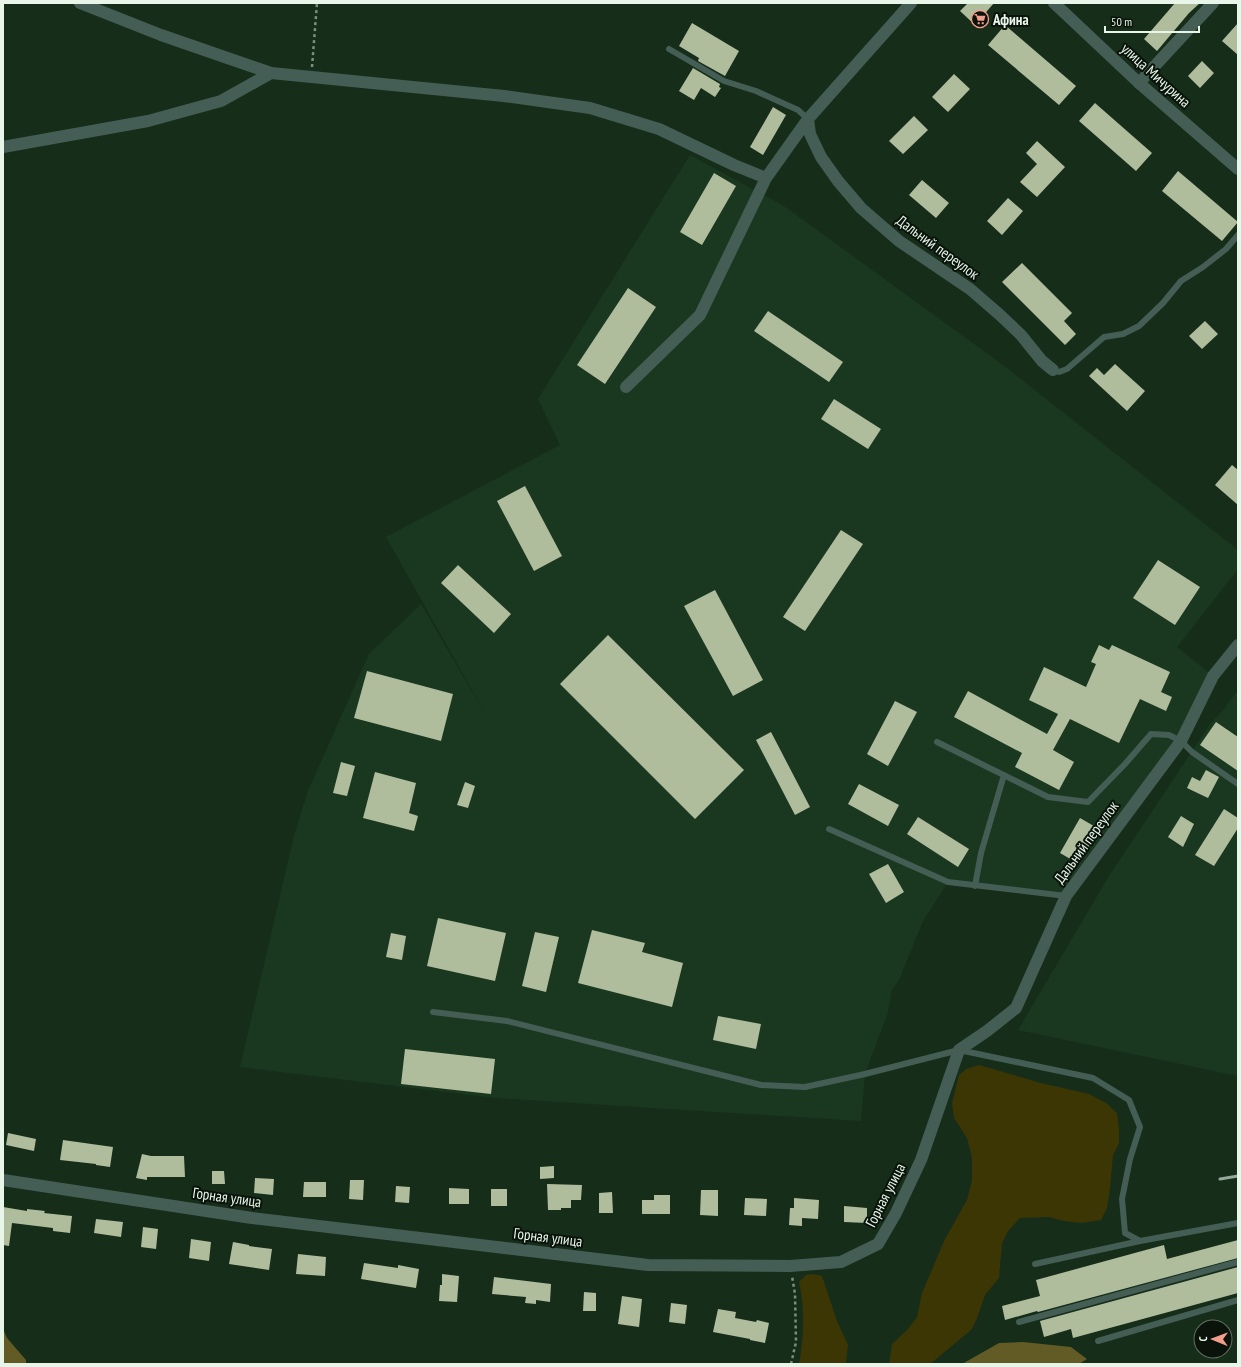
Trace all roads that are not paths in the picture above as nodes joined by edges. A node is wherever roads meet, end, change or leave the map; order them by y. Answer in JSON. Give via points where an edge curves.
{"nodes":[{"id":1,"x":80,"y":3,"type":"edge"},
{"id":2,"x":911,"y":3,"type":"edge"},
{"id":3,"x":1054,"y":3,"type":"edge"},
{"id":4,"x":1213,"y":3,"type":"edge"},
{"id":5,"x":669,"y":48,"type":"dead end"},
{"id":6,"x":271,"y":73,"type":"junction"},
{"id":7,"x":1139,"y":83,"type":"junction"},
{"id":8,"x":808,"y":119,"type":"junction"},
{"id":9,"x":3,"y":147,"type":"edge"},
{"id":10,"x":1238,"y":169,"type":"edge"},
{"id":11,"x":766,"y":178,"type":"junction"},
{"id":12,"x":1238,"y":235,"type":"edge"},
{"id":13,"x":1053,"y":370,"type":"joint"},
{"id":14,"x":626,"y":387,"type":"dead end"},
{"id":15,"x":1238,"y":645,"type":"edge"},
{"id":16,"x":1181,"y":741,"type":"junction"},
{"id":17,"x":937,"y":742,"type":"dead end"},
{"id":18,"x":1004,"y":775,"type":"junction"},
{"id":19,"x":1238,"y":784,"type":"edge"},
{"id":20,"x":829,"y":829,"type":"dead end"},
{"id":21,"x":975,"y":886,"type":"junction"},
{"id":22,"x":1066,"y":896,"type":"junction"},
{"id":23,"x":433,"y":1012,"type":"dead end"},
{"id":24,"x":959,"y":1050,"type":"junction"},
{"id":25,"x":3,"y":1180,"type":"edge"},
{"id":26,"x":1238,"y":1223,"type":"edge"},
{"id":27,"x":1140,"y":1242,"type":"junction"},
{"id":28,"x":1238,"y":1262,"type":"edge"},
{"id":29,"x":1035,"y":1264,"type":"dead end"},
{"id":30,"x":1238,"y":1300,"type":"edge"},
{"id":31,"x":1019,"y":1322,"type":"dead end"},
{"id":32,"x":1098,"y":1341,"type":"dead end"}],
"edges":[{"from":1,"to":6,"type":"street","via":[[161,35]]},
{"from":2,"to":8,"type":"street"},
{"from":3,"to":7,"type":"street","name":"улица Мичурина"},
{"from":4,"to":7,"type":"street"},
{"from":5,"to":8,"type":"lane","via":[[724,81],[756,91],[798,110]]},
{"from":6,"to":9,"type":"street","via":[[221,101],[148,121]]},
{"from":6,"to":11,"type":"street","via":[[504,96],[590,108],[660,129]]},
{"from":7,"to":10,"type":"street","name":"улица Мичурина"},
{"from":8,"to":11,"type":"street"},
{"from":8,"to":13,"type":"street","name":"Дальний переулок","via":[[810,134],[821,157],[861,208],[899,241],[970,289],[1021,335]]},
{"from":11,"to":14,"type":"street","via":[[700,315]]},
{"from":12,"to":13,"type":"lane","via":[[1204,267],[1181,281],[1139,326],[1123,334],[1104,337],[1067,369],[1060,372]]},
{"from":15,"to":16,"type":"street","name":"Дальний переулок","via":[[1213,676]]},
{"from":16,"to":18,"type":"lane","via":[[1169,735],[1151,734],[1088,802],[1048,797]]},
{"from":16,"to":19,"type":"lane","via":[[1192,752]]},
{"from":16,"to":22,"type":"street","name":"Дальний переулок"},
{"from":17,"to":18,"type":"lane"},
{"from":18,"to":21,"type":"lane","via":[[981,853]]},
{"from":20,"to":21,"type":"lane","via":[[948,882]]},
{"from":21,"to":22,"type":"lane"},
{"from":22,"to":24,"type":"street","name":"Дальний переулок","via":[[1016,1008]]},
{"from":23,"to":24,"type":"lane","via":[[507,1021],[761,1085],[805,1087]]},
{"from":24,"to":25,"type":"street","name":"Горная улица","via":[[920,1160],[896,1213],[878,1244],[841,1262],[790,1266],[648,1265],[252,1218]]},
{"from":24,"to":27,"type":"lane","via":[[1093,1078],[1129,1100],[1140,1127],[1122,1199],[1124,1233]]},
{"from":26,"to":27,"type":"lane"},
{"from":27,"to":29,"type":"lane"},
{"from":28,"to":31,"type":"lane"},
{"from":30,"to":32,"type":"lane"}]}
